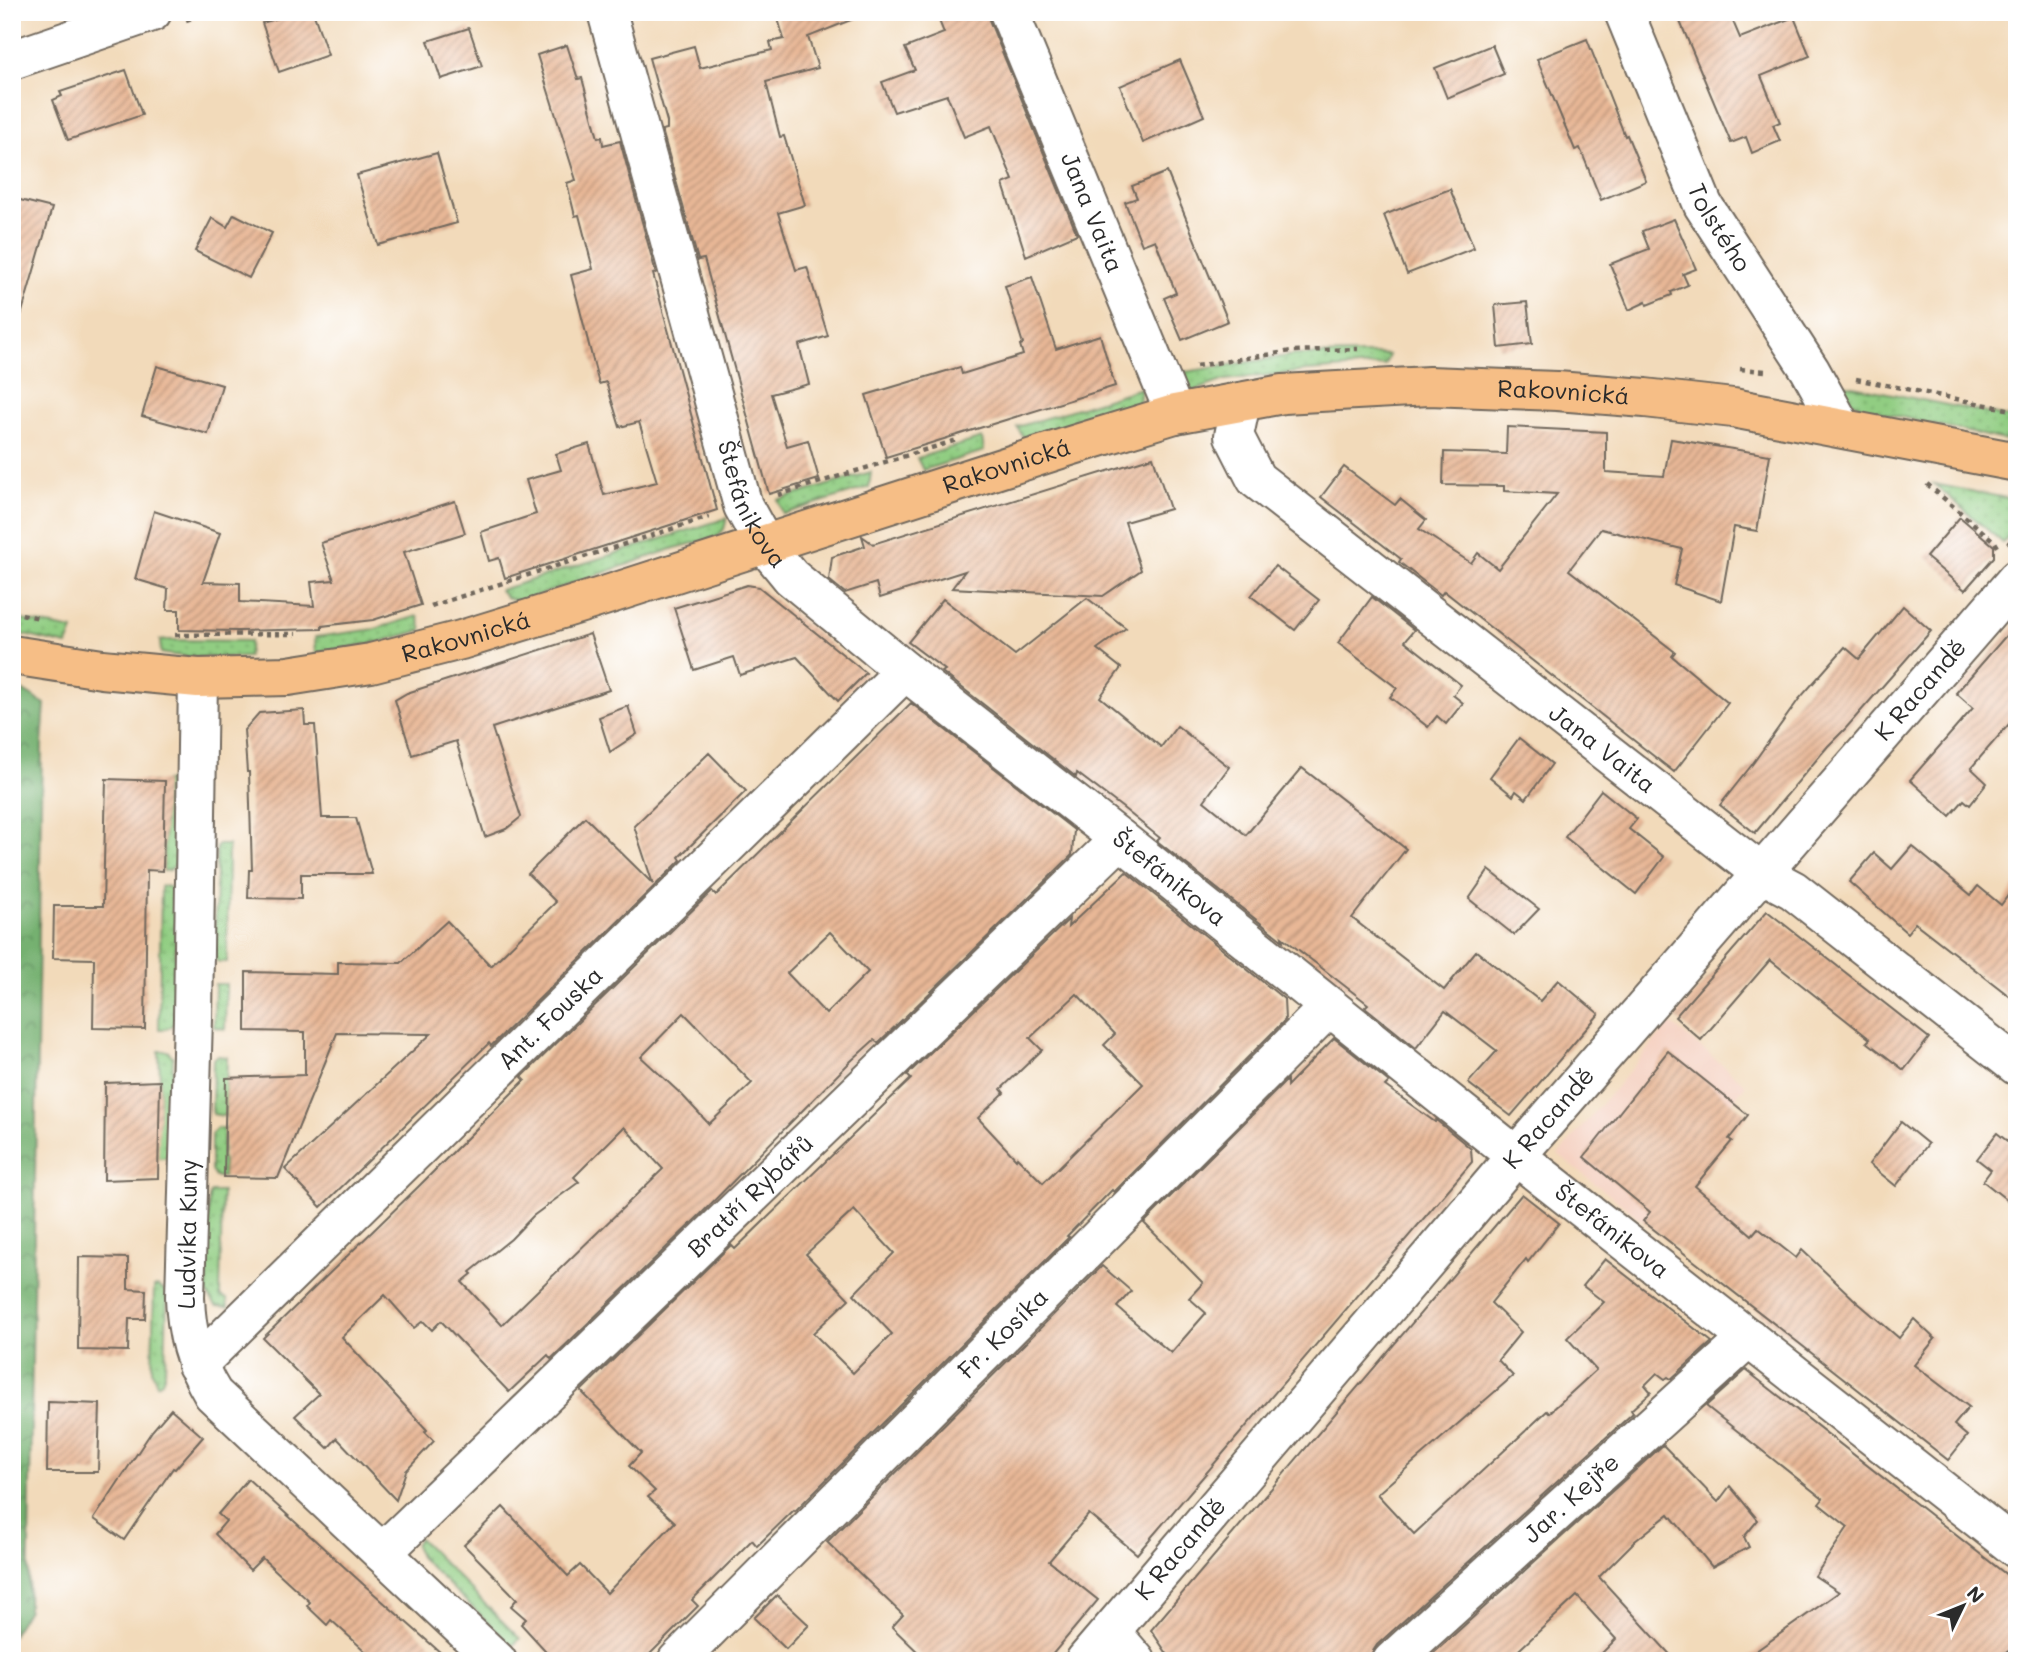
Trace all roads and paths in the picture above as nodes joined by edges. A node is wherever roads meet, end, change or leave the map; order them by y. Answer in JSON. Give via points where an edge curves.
{"nodes":[{"id":1,"x":152,"y":12,"type":"edge"},
{"id":2,"x":607,"y":12,"type":"edge"},
{"id":3,"x":1009,"y":12,"type":"edge"},
{"id":4,"x":1624,"y":12,"type":"edge"},
{"id":5,"x":12,"y":60,"type":"edge"},
{"id":6,"x":1846,"y":377,"type":"dead end"},
{"id":7,"x":1241,"y":402,"type":"junction"},
{"id":8,"x":2017,"y":411,"type":"edge"},
{"id":9,"x":1175,"y":414,"type":"junction"},
{"id":10,"x":1842,"y":428,"type":"junction"},
{"id":11,"x":963,"y":438,"type":"dead end"},
{"id":12,"x":2017,"y":462,"type":"edge"},
{"id":13,"x":1919,"y":477,"type":"dead end"},
{"id":14,"x":769,"y":498,"type":"dead end"},
{"id":15,"x":712,"y":517,"type":"dead end"},
{"id":16,"x":764,"y":544,"type":"junction"},
{"id":17,"x":2012,"y":562,"type":"edge"},
{"id":18,"x":426,"y":608,"type":"dead end"},
{"id":19,"x":12,"y":612,"type":"edge"},
{"id":20,"x":39,"y":618,"type":"dead end"},
{"id":21,"x":306,"y":633,"type":"dead end"},
{"id":22,"x":166,"y":635,"type":"dead end"},
{"id":23,"x":12,"y":655,"type":"edge"},
{"id":24,"x":905,"y":671,"type":"junction"},
{"id":25,"x":198,"y":678,"type":"junction"},
{"id":26,"x":1120,"y":839,"type":"junction"},
{"id":27,"x":1761,"y":873,"type":"junction"},
{"id":28,"x":1329,"y":1007,"type":"junction"},
{"id":29,"x":2017,"y":1066,"type":"edge"},
{"id":30,"x":1516,"y":1156,"type":"junction"},
{"id":31,"x":1749,"y":1338,"type":"junction"},
{"id":32,"x":197,"y":1365,"type":"junction"},
{"id":33,"x":2017,"y":1549,"type":"edge"},
{"id":34,"x":382,"y":1553,"type":"junction"},
{"id":35,"x":1111,"y":1632,"type":"junction"},
{"id":36,"x":2017,"y":1649,"type":"edge"},
{"id":37,"x":497,"y":1661,"type":"edge"},
{"id":38,"x":677,"y":1661,"type":"edge"},
{"id":39,"x":1085,"y":1661,"type":"edge"},
{"id":40,"x":1136,"y":1661,"type":"edge"},
{"id":41,"x":1392,"y":1661,"type":"edge"},
{"id":42,"x":1998,"y":1661,"type":"edge"}],
"edges":[{"from":1,"to":5,"type":"street"},
{"from":2,"to":16,"type":"street","name":"Štefánikova","via":[[743,506]]},
{"from":3,"to":9,"type":"street","name":"Jana Vaita"},
{"from":4,"to":10,"type":"street","name":"Tolstého","via":[[1703,205],[1811,370]]},
{"from":6,"to":8,"type":"path"},
{"from":7,"to":9,"type":"main road","name":"Rakovnická"},
{"from":7,"to":10,"type":"main road","name":"Rakovnická","via":[[1367,388],[1502,388],[1689,402]]},
{"from":7,"to":27,"type":"street","name":"Jana Vaita","via":[[1234,436],[1256,479]]},
{"from":9,"to":16,"type":"main road","name":"Rakovnická"},
{"from":10,"to":12,"type":"main road","name":"Rakovnická"},
{"from":11,"to":14,"type":"path"},
{"from":13,"to":17,"type":"path"},
{"from":15,"to":18,"type":"path"},
{"from":16,"to":24,"type":"street","name":"Štefánikova","via":[[791,577]]},
{"from":16,"to":25,"type":"main road","name":"Rakovnická","via":[[402,655],[288,676]]},
{"from":17,"to":27,"type":"street","name":"K Racandě"},
{"from":19,"to":20,"type":"path"},
{"from":21,"to":22,"type":"path"},
{"from":23,"to":25,"type":"main road","name":"Rakovnická"},
{"from":24,"to":26,"type":"street","name":"Štefánikova"},
{"from":24,"to":32,"type":"street","name":"Ant. Fouska"},
{"from":25,"to":32,"type":"street","name":"Ludvíka Kuny","via":[[185,1297],[187,1332]]},
{"from":26,"to":28,"type":"street","name":"Štefánikova"},
{"from":26,"to":34,"type":"street","name":"Bratří Rybářů"},
{"from":27,"to":29,"type":"street","name":"Jana Vaita","via":[[1793,890]]},
{"from":27,"to":30,"type":"street","name":"K Racandě"},
{"from":28,"to":30,"type":"street","name":"Štefánikova"},
{"from":28,"to":38,"type":"street","name":"Fr. Kosíka"},
{"from":30,"to":31,"type":"street","name":"Štefánikova"},
{"from":30,"to":35,"type":"street","name":"K Racandě"},
{"from":31,"to":33,"type":"street","name":"Štefánikova"},
{"from":31,"to":41,"type":"street","name":"Jar. Kejře"},
{"from":32,"to":34,"type":"street","name":"Ludvíka Kuny","via":[[213,1394]]},
{"from":34,"to":37,"type":"street","name":"Ludvíka Kuny"},
{"from":35,"to":39,"type":"street","name":"K Racandě"},
{"from":35,"to":40,"type":"street"},
{"from":36,"to":42,"type":"path"}]}
